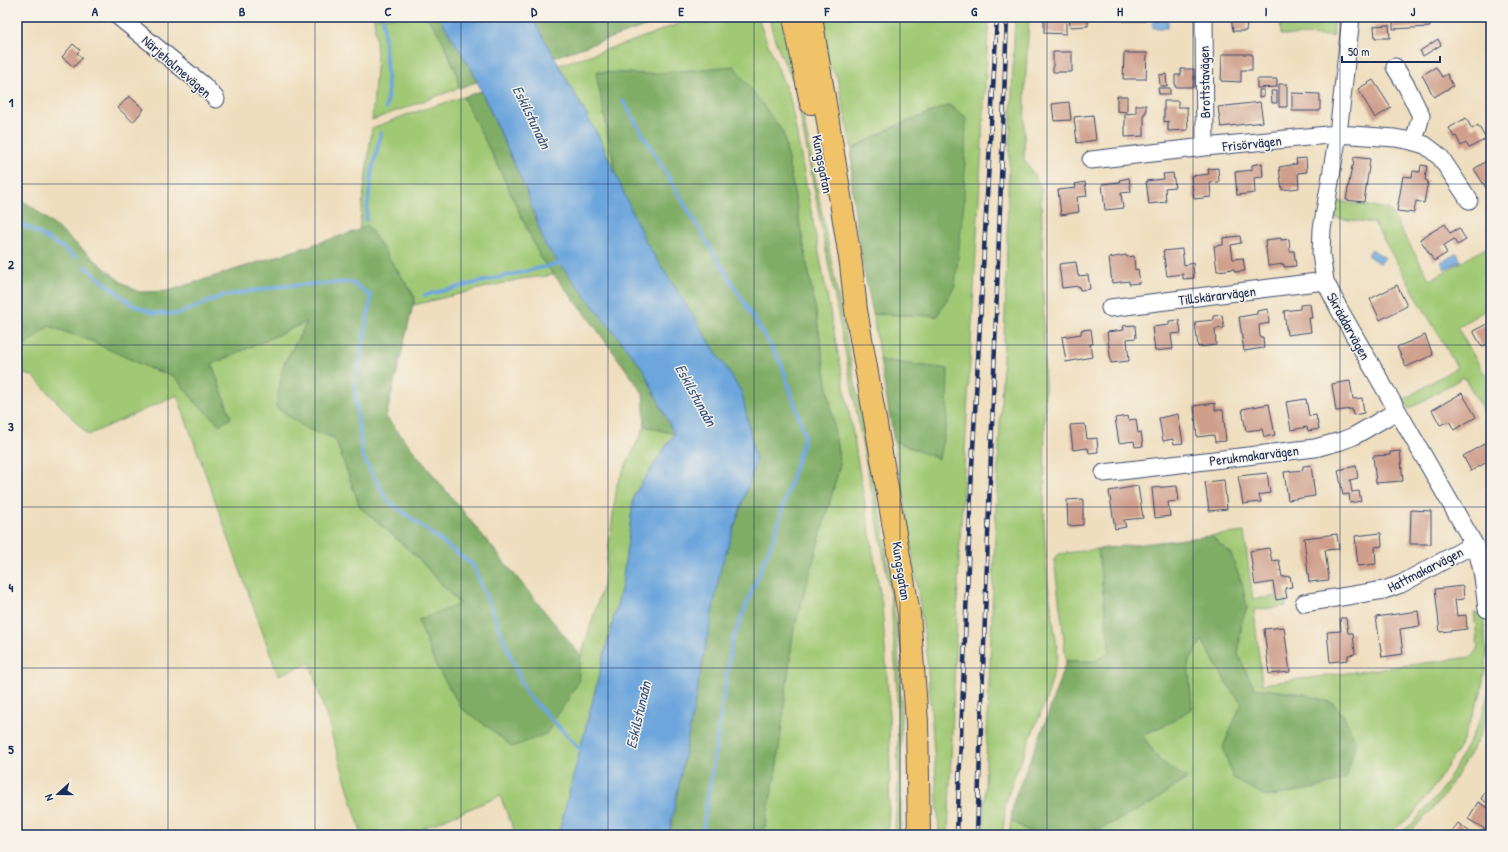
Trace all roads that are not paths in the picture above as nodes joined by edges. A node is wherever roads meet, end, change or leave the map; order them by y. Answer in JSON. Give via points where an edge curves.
{"nodes":[{"id":1,"x":119,"y":17,"type":"edge"},
{"id":2,"x":794,"y":17,"type":"edge"},
{"id":3,"x":811,"y":17,"type":"edge"},
{"id":4,"x":1204,"y":17,"type":"edge"},
{"id":5,"x":1351,"y":17,"type":"edge"},
{"id":6,"x":1395,"y":67,"type":"dead end"},
{"id":7,"x":216,"y":99,"type":"dead end"},
{"id":8,"x":1338,"y":134,"type":"junction"},
{"id":9,"x":1414,"y":142,"type":"junction"},
{"id":10,"x":1205,"y":147,"type":"junction"},
{"id":11,"x":1091,"y":160,"type":"dead end"},
{"id":12,"x":1469,"y":200,"type":"dead end"},
{"id":13,"x":1325,"y":281,"type":"junction"},
{"id":14,"x":1110,"y":308,"type":"dead end"},
{"id":15,"x":856,"y":310,"type":"junction"},
{"id":16,"x":1397,"y":411,"type":"junction"},
{"id":17,"x":1104,"y":473,"type":"dead end"},
{"id":18,"x":1474,"y":544,"type":"junction"},
{"id":19,"x":1304,"y":603,"type":"dead end"},
{"id":20,"x":1487,"y":609,"type":"dead end"},
{"id":21,"x":919,"y":835,"type":"edge"}],
"edges":[{"from":1,"to":7,"type":"street","name":"Närjeholmevägen","via":[[203,85]]},
{"from":2,"to":15,"type":"main road","name":"Kungsgatan","via":[[844,266]]},
{"from":3,"to":15,"type":"main road","name":"Kungsgatan","via":[[851,264]]},
{"from":4,"to":10,"type":"street","name":"Brottstavägen"},
{"from":5,"to":8,"type":"street","name":"Skräddarvägen"},
{"from":6,"to":9,"type":"street","via":[[1421,116]]},
{"from":8,"to":9,"type":"street","name":"Frisörvägen"},
{"from":8,"to":10,"type":"street","name":"Frisörvägen"},
{"from":8,"to":13,"type":"street","name":"Skräddarvägen","via":[[1322,229],[1321,254]]},
{"from":9,"to":12,"type":"street","name":"Frisörvägen","via":[[1433,150]]},
{"from":10,"to":11,"type":"street","name":"Frisörvägen"},
{"from":13,"to":14,"type":"street","name":"Tillskärarvägen"},
{"from":13,"to":16,"type":"street","name":"Skräddarvägen"},
{"from":15,"to":21,"type":"main road","name":"Kungsgatan","via":[[909,614],[917,722]]},
{"from":16,"to":17,"type":"street","name":"Perukmakarvägen","via":[[1354,436],[1315,448]]},
{"from":16,"to":18,"type":"street","name":"Skräddarvägen"},
{"from":18,"to":19,"type":"street","name":"Hattmakarvägen","via":[[1401,584],[1384,590]]},
{"from":18,"to":20,"type":"street","name":"Skräddarvägen","via":[[1482,569]]}]}
